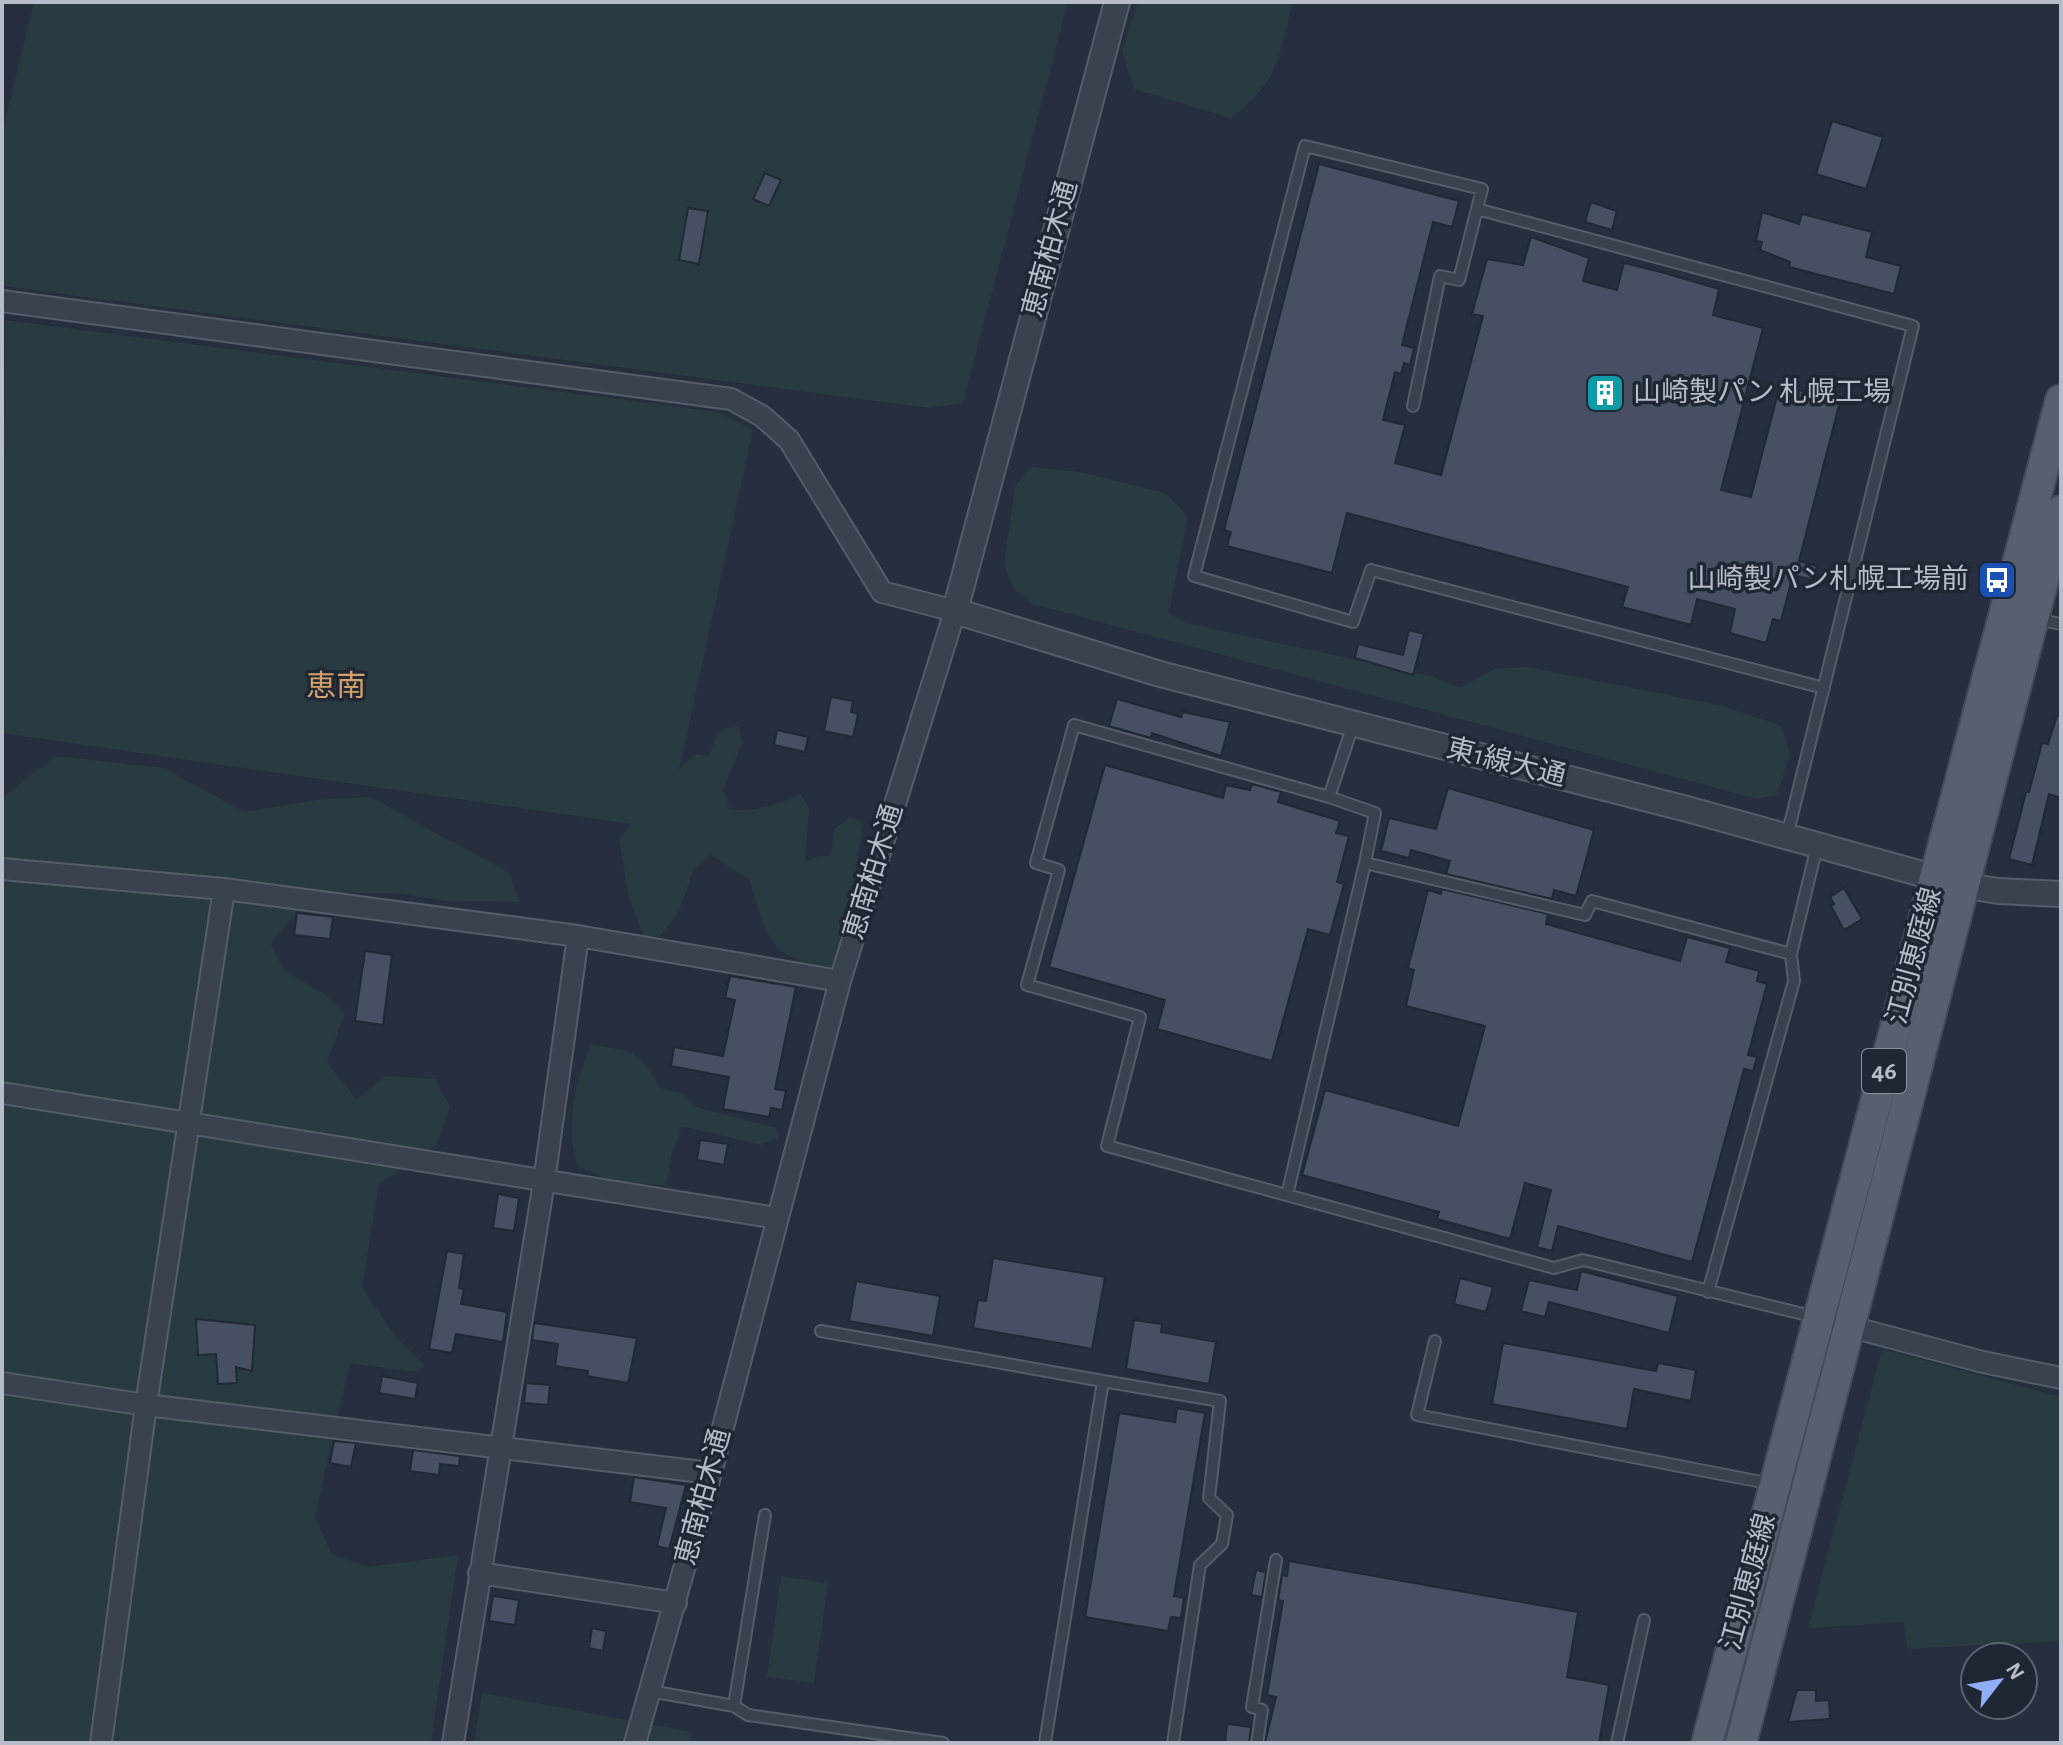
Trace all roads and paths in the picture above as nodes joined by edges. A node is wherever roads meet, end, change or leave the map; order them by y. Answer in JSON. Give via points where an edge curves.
{"nodes":[{"id":1,"x":1117,"y":2,"type":"edge"},
{"id":2,"x":1477,"y":209,"type":"junction"},
{"id":3,"x":2,"y":301,"type":"edge"},
{"id":4,"x":2061,"y":400,"type":"edge"},
{"id":5,"x":1413,"y":406,"type":"dead end"},
{"id":6,"x":2061,"y":511,"type":"edge"},
{"id":7,"x":955,"y":611,"type":"junction"},
{"id":8,"x":2047,"y":621,"type":"edge"},
{"id":9,"x":1824,"y":688,"type":"junction"},
{"id":10,"x":1353,"y":724,"type":"junction"},
{"id":11,"x":1329,"y":797,"type":"junction"},
{"id":12,"x":1787,"y":836,"type":"junction"},
{"id":13,"x":1817,"y":846,"type":"junction"},
{"id":14,"x":1365,"y":863,"type":"junction"},
{"id":15,"x":2,"y":869,"type":"edge"},
{"id":16,"x":1949,"y":882,"type":"junction"},
{"id":17,"x":224,"y":889,"type":"junction"},
{"id":18,"x":2061,"y":894,"type":"edge"},
{"id":19,"x":578,"y":936,"type":"junction"},
{"id":20,"x":1791,"y":954,"type":"junction"},
{"id":21,"x":840,"y":981,"type":"junction"},
{"id":22,"x":2,"y":1093,"type":"edge"},
{"id":23,"x":189,"y":1124,"type":"junction"},
{"id":24,"x":544,"y":1182,"type":"junction"},
{"id":25,"x":1287,"y":1195,"type":"junction"},
{"id":26,"x":777,"y":1218,"type":"junction"},
{"id":27,"x":1708,"y":1292,"type":"junction"},
{"id":28,"x":1817,"y":1318,"type":"junction"},
{"id":29,"x":1848,"y":1326,"type":"junction"},
{"id":30,"x":821,"y":1331,"type":"dead end"},
{"id":31,"x":1435,"y":1341,"type":"dead end"},
{"id":32,"x":2061,"y":1378,"type":"edge"},
{"id":33,"x":1103,"y":1381,"type":"junction"},
{"id":34,"x":2,"y":1383,"type":"edge"},
{"id":35,"x":146,"y":1405,"type":"junction"},
{"id":36,"x":498,"y":1446,"type":"junction"},
{"id":37,"x":711,"y":1473,"type":"junction"},
{"id":38,"x":1774,"y":1484,"type":"junction"},
{"id":39,"x":765,"y":1515,"type":"dead end"},
{"id":40,"x":1276,"y":1560,"type":"dead end"},
{"id":41,"x":479,"y":1573,"type":"junction"},
{"id":42,"x":676,"y":1603,"type":"junction"},
{"id":43,"x":1644,"y":1620,"type":"dead end"},
{"id":44,"x":650,"y":1691,"type":"junction"},
{"id":45,"x":734,"y":1706,"type":"junction"},
{"id":46,"x":101,"y":1743,"type":"edge"},
{"id":47,"x":453,"y":1743,"type":"edge"},
{"id":48,"x":635,"y":1743,"type":"edge"},
{"id":49,"x":943,"y":1743,"type":"edge"},
{"id":50,"x":1045,"y":1743,"type":"edge"},
{"id":51,"x":1173,"y":1743,"type":"edge"},
{"id":52,"x":1257,"y":1743,"type":"edge"},
{"id":53,"x":1617,"y":1743,"type":"edge"},
{"id":54,"x":1707,"y":1743,"type":"edge"},
{"id":55,"x":1741,"y":1743,"type":"edge"}],
"edges":[{"from":1,"to":7,"type":"street","name":"恵南柏木通"},
{"from":2,"to":5,"type":"lane","via":[[1459,280],[1440,276]]},
{"from":2,"to":9,"type":"lane","via":[[1913,326]]},
{"from":2,"to":9,"type":"lane","via":[[1482,189],[1305,146],[1194,576],[1353,622],[1371,570]]},
{"from":3,"to":7,"type":"street","via":[[731,399],[762,416],[789,440],[882,592]]},
{"from":4,"to":16,"type":"main road","name":"江別恵庭線","number":"46"},
{"from":6,"to":8,"type":"main road","name":"江別恵庭線","number":"46"},
{"from":7,"to":10,"type":"street","name":"東1線大通","via":[[1160,674]]},
{"from":7,"to":21,"type":"street","name":"恵南柏木通"},
{"from":8,"to":16,"type":"main road","name":"江別恵庭線","number":"46"},
{"from":9,"to":12,"type":"lane"},
{"from":10,"to":11,"type":"lane"},
{"from":10,"to":12,"type":"street","name":"東1線大通"},
{"from":11,"to":14,"type":"lane","via":[[1375,813]]},
{"from":11,"to":25,"type":"lane","via":[[1074,725],[1036,863],[1059,870],[1027,985],[1140,1017],[1107,1146]]},
{"from":12,"to":13,"type":"street","name":"東1線大通"},
{"from":13,"to":16,"type":"street","name":"東1線大通"},
{"from":13,"to":20,"type":"lane"},
{"from":14,"to":20,"type":"lane","via":[[1585,915],[1592,901]]},
{"from":14,"to":25,"type":"lane"},
{"from":15,"to":17,"type":"street"},
{"from":16,"to":18,"type":"street","name":"東1線大通"},
{"from":16,"to":28,"type":"main road","name":"江別恵庭線","number":"46"},
{"from":16,"to":29,"type":"main road","name":"江別恵庭線","number":"46"},
{"from":17,"to":19,"type":"street"},
{"from":17,"to":23,"type":"street"},
{"from":19,"to":21,"type":"street"},
{"from":19,"to":24,"type":"street"},
{"from":20,"to":27,"type":"lane","via":[[1794,981]]},
{"from":21,"to":26,"type":"street","name":"恵南柏木通"},
{"from":22,"to":23,"type":"street"},
{"from":23,"to":24,"type":"street"},
{"from":23,"to":35,"type":"street"},
{"from":24,"to":26,"type":"street"},
{"from":24,"to":36,"type":"street"},
{"from":25,"to":27,"type":"lane","via":[[1554,1268],[1583,1260]]},
{"from":26,"to":37,"type":"street","name":"恵南柏木通"},
{"from":27,"to":28,"type":"lane"},
{"from":28,"to":29,"type":"street"},
{"from":28,"to":38,"type":"main road","name":"江別恵庭線","number":"46"},
{"from":29,"to":32,"type":"street"},
{"from":29,"to":55,"type":"main road","name":"江別恵庭線","number":"46"},
{"from":30,"to":33,"type":"lane"},
{"from":31,"to":38,"type":"lane","via":[[1417,1415]]},
{"from":33,"to":50,"type":"lane"},
{"from":33,"to":51,"type":"lane","via":[[1220,1401],[1209,1498],[1227,1515],[1222,1544],[1200,1565]]},
{"from":34,"to":35,"type":"street"},
{"from":35,"to":36,"type":"street"},
{"from":35,"to":46,"type":"street"},
{"from":36,"to":37,"type":"street"},
{"from":36,"to":41,"type":"street"},
{"from":37,"to":42,"type":"street","name":"恵南柏木通"},
{"from":38,"to":54,"type":"main road","name":"江別恵庭線","number":"46"},
{"from":39,"to":45,"type":"lane"},
{"from":40,"to":52,"type":"lane","via":[[1252,1707],[1262,1710]]},
{"from":41,"to":42,"type":"street"},
{"from":41,"to":47,"type":"street"},
{"from":42,"to":44,"type":"street","name":"恵南柏木通"},
{"from":43,"to":53,"type":"lane"},
{"from":44,"to":45,"type":"lane"},
{"from":44,"to":48,"type":"street","name":"恵南柏木通"},
{"from":45,"to":49,"type":"lane","via":[[748,1715]]}]}
